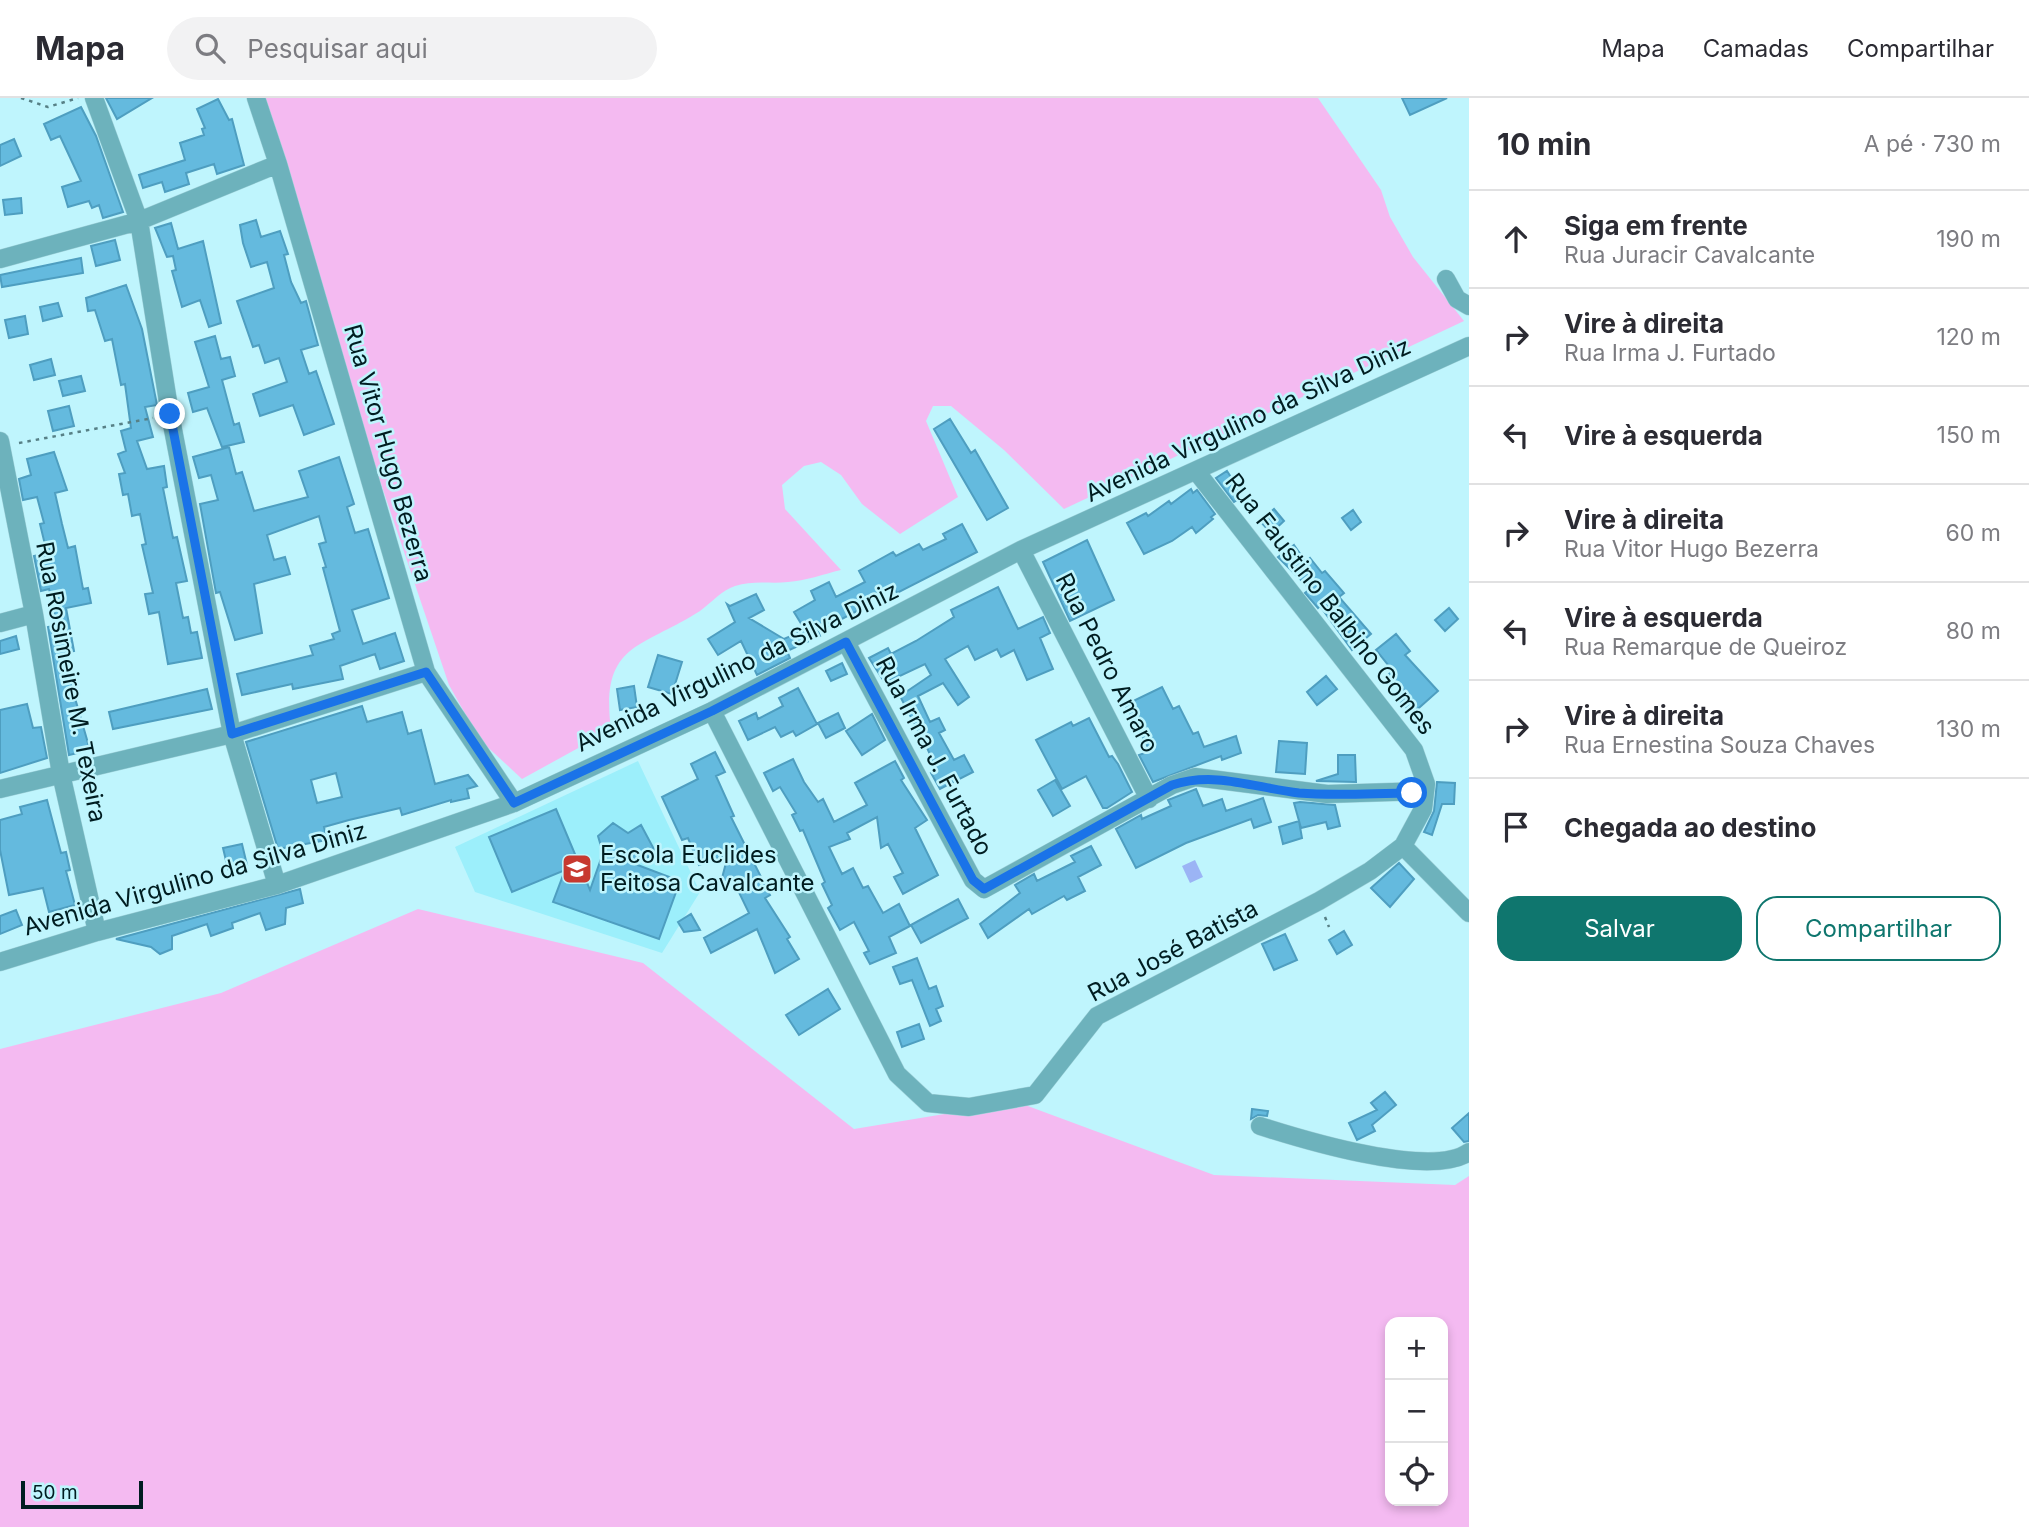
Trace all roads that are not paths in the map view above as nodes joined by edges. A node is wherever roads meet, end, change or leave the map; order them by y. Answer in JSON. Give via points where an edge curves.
{"nodes":[{"id":1,"x":94,"y":98,"type":"edge"},
{"id":2,"x":256,"y":98,"type":"edge"},
{"id":3,"x":278,"y":164,"type":"junction"},
{"id":4,"x":139,"y":221,"type":"junction"},
{"id":5,"x":0,"y":260,"type":"edge"},
{"id":6,"x":1446,"y":279,"type":"dead end"},
{"id":7,"x":1469,"y":306,"type":"edge"},
{"id":8,"x":1469,"y":346,"type":"edge"},
{"id":9,"x":1,"y":443,"type":"edge"},
{"id":10,"x":3,"y":470,"type":"edge"},
{"id":11,"x":1196,"y":471,"type":"junction"},
{"id":12,"x":1021,"y":550,"type":"junction"},
{"id":13,"x":34,"y":614,"type":"junction"},
{"id":14,"x":0,"y":623,"type":"edge"},
{"id":15,"x":846,"y":642,"type":"junction"},
{"id":16,"x":426,"y":672,"type":"junction"},
{"id":17,"x":712,"y":711,"type":"junction"},
{"id":18,"x":232,"y":734,"type":"junction"},
{"id":19,"x":61,"y":774,"type":"junction"},
{"id":20,"x":0,"y":789,"type":"edge"},
{"id":21,"x":1425,"y":791,"type":"junction"},
{"id":22,"x":1149,"y":799,"type":"junction"},
{"id":23,"x":514,"y":803,"type":"junction"},
{"id":24,"x":1403,"y":846,"type":"junction"},
{"id":25,"x":277,"y":886,"type":"junction"},
{"id":26,"x":1469,"y":913,"type":"edge"},
{"id":27,"x":97,"y":932,"type":"junction"},
{"id":28,"x":0,"y":962,"type":"edge"},
{"id":29,"x":1261,"y":1126,"type":"dead end"},
{"id":30,"x":1469,"y":1152,"type":"edge"}],
"edges":[{"from":1,"to":4,"type":"street"},
{"from":2,"to":3,"type":"street","name":"Rua Vitor Hugo Bezerra"},
{"from":3,"to":4,"type":"street"},
{"from":3,"to":16,"type":"street","name":"Rua Vitor Hugo Bezerra"},
{"from":4,"to":5,"type":"street"},
{"from":4,"to":18,"type":"street","via":[[170,414]]},
{"from":6,"to":7,"type":"street","via":[[1457,299]]},
{"from":8,"to":11,"type":"street","name":"Avenida Virgulino da Silva Diniz"},
{"from":9,"to":10,"type":"street","name":"Rua Rosimeire M. Texeira"},
{"from":10,"to":13,"type":"street","name":"Rua Rosimeire M. Texeira"},
{"from":11,"to":12,"type":"street","name":"Avenida Virgulino da Silva Diniz"},
{"from":11,"to":21,"type":"street","name":"Rua Faustino Balbino Gomes","via":[[1414,750]]},
{"from":12,"to":15,"type":"street","name":"Avenida Virgulino da Silva Diniz"},
{"from":12,"to":22,"type":"street","name":"Rua Pedro Amaro"},
{"from":13,"to":14,"type":"street"},
{"from":13,"to":19,"type":"street","name":"Rua Rosimeire M. Texeira"},
{"from":15,"to":17,"type":"street","name":"Avenida Virgulino da Silva Diniz"},
{"from":15,"to":22,"type":"street","name":"Rua Irma J. Furtado","via":[[973,880],[984,889]]},
{"from":16,"to":18,"type":"street"},
{"from":16,"to":23,"type":"street","name":"Rua Vitor Hugo Bezerra"},
{"from":17,"to":23,"type":"street","name":"Avenida Virgulino da Silva Diniz"},
{"from":17,"to":24,"type":"street","name":"Rua José Batista","via":[[897,1073],[928,1103],[969,1107],[1035,1095],[1097,1016],[1332,894]]},
{"from":18,"to":19,"type":"street"},
{"from":18,"to":25,"type":"street"},
{"from":19,"to":20,"type":"street"},
{"from":19,"to":27,"type":"street","name":"Rua Rosimeire M. Texeira"},
{"from":21,"to":22,"type":"street","via":[[1327,794],[1195,777]]},
{"from":21,"to":24,"type":"street","via":[[1423,809]]},
{"from":23,"to":25,"type":"street","name":"Avenida Virgulino da Silva Diniz"},
{"from":24,"to":26,"type":"street"},
{"from":25,"to":27,"type":"street","name":"Avenida Virgulino da Silva Diniz"},
{"from":27,"to":28,"type":"street","name":"Avenida Virgulino da Silva Diniz"},
{"from":29,"to":30,"type":"street","via":[[1335,1149],[1415,1160],[1458,1160]]}]}
